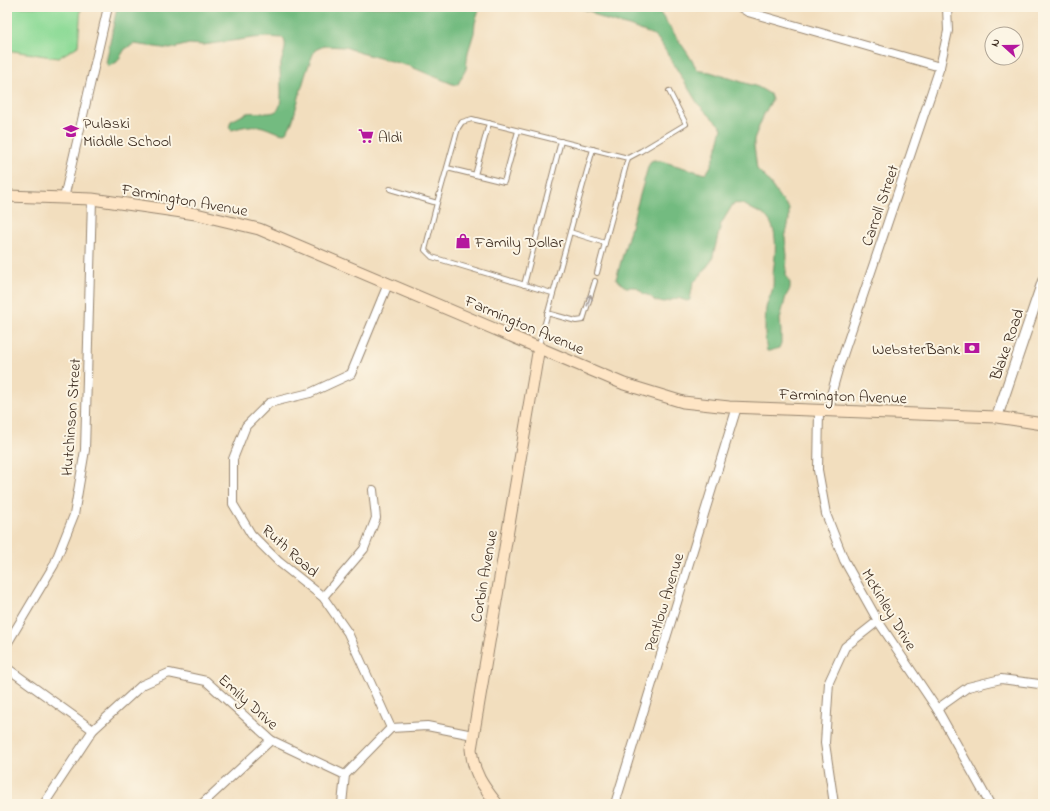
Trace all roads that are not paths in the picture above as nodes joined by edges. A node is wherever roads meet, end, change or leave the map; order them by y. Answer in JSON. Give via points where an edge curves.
{"nodes":[{"id":1,"x":108,"y":7,"type":"edge"},
{"id":2,"x":740,"y":7,"type":"edge"},
{"id":3,"x":947,"y":7,"type":"edge"},
{"id":4,"x":940,"y":67,"type":"junction"},
{"id":5,"x":669,"y":91,"type":"dead end"},
{"id":6,"x":489,"y":123,"type":"junction"},
{"id":7,"x":518,"y":130,"type":"junction"},
{"id":8,"x":561,"y":141,"type":"junction"},
{"id":9,"x":593,"y":149,"type":"junction"},
{"id":10,"x":628,"y":158,"type":"junction"},
{"id":11,"x":447,"y":168,"type":"junction"},
{"id":12,"x":475,"y":175,"type":"junction"},
{"id":13,"x":390,"y":189,"type":"dead end"},
{"id":14,"x":7,"y":196,"type":"edge"},
{"id":15,"x":64,"y":198,"type":"junction"},
{"id":16,"x":92,"y":199,"type":"junction"},
{"id":17,"x":437,"y":203,"type":"junction"},
{"id":18,"x":570,"y":232,"type":"junction"},
{"id":19,"x":605,"y":243,"type":"junction"},
{"id":20,"x":597,"y":273,"type":"dead end"},
{"id":21,"x":595,"y":281,"type":"dead end"},
{"id":22,"x":1043,"y":282,"type":"edge"},
{"id":23,"x":388,"y":284,"type":"junction"},
{"id":24,"x":524,"y":285,"type":"junction"},
{"id":25,"x":552,"y":293,"type":"junction"},
{"id":26,"x":547,"y":313,"type":"junction"},
{"id":27,"x":539,"y":347,"type":"junction"},
{"id":28,"x":737,"y":407,"type":"junction"},
{"id":29,"x":824,"y":410,"type":"junction"},
{"id":30,"x":997,"y":417,"type":"junction"},
{"id":31,"x":1043,"y":424,"type":"edge"},
{"id":32,"x":373,"y":490,"type":"dead end"},
{"id":33,"x":323,"y":597,"type":"junction"},
{"id":34,"x":878,"y":621,"type":"junction"},
{"id":35,"x":7,"y":644,"type":"edge"},
{"id":36,"x":7,"y":668,"type":"edge"},
{"id":37,"x":1043,"y":686,"type":"edge"},
{"id":38,"x":937,"y":709,"type":"junction"},
{"id":39,"x":391,"y":728,"type":"junction"},
{"id":40,"x":93,"y":730,"type":"junction"},
{"id":41,"x":473,"y":735,"type":"junction"},
{"id":42,"x":271,"y":740,"type":"junction"},
{"id":43,"x":345,"y":775,"type":"junction"},
{"id":44,"x":44,"y":804,"type":"edge"},
{"id":45,"x":202,"y":804,"type":"edge"},
{"id":46,"x":342,"y":804,"type":"edge"},
{"id":47,"x":497,"y":804,"type":"edge"},
{"id":48,"x":615,"y":804,"type":"edge"},
{"id":49,"x":834,"y":804,"type":"edge"},
{"id":50,"x":990,"y":804,"type":"edge"}],
"edges":[{"from":1,"to":15,"type":"street"},
{"from":2,"to":4,"type":"street","via":[[748,12]]},
{"from":3,"to":4,"type":"street","name":"Carroll Street","via":[[948,31]]},
{"from":4,"to":29,"type":"street","name":"Carroll Street"},
{"from":5,"to":10,"type":"lane","via":[[686,124]]},
{"from":6,"to":7,"type":"lane"},
{"from":6,"to":11,"type":"lane","via":[[472,119],[462,122]]},
{"from":6,"to":12,"type":"lane"},
{"from":7,"to":8,"type":"lane"},
{"from":7,"to":12,"type":"lane","via":[[504,182]]},
{"from":8,"to":9,"type":"lane"},
{"from":8,"to":24,"type":"lane"},
{"from":9,"to":10,"type":"lane"},
{"from":9,"to":18,"type":"lane"},
{"from":10,"to":19,"type":"lane"},
{"from":11,"to":12,"type":"lane"},
{"from":11,"to":17,"type":"lane"},
{"from":13,"to":17,"type":"lane"},
{"from":14,"to":15,"type":"main road","name":"Farmington Avenue"},
{"from":15,"to":16,"type":"main road","name":"Farmington Avenue"},
{"from":16,"to":23,"type":"main road","name":"Farmington Avenue","via":[[196,214],[260,229]]},
{"from":16,"to":35,"type":"street","name":"Hutchinson Street","via":[[85,450],[74,515],[54,565]]},
{"from":17,"to":24,"type":"lane","via":[[425,250],[432,258]]},
{"from":18,"to":19,"type":"lane"},
{"from":18,"to":25,"type":"lane"},
{"from":19,"to":20,"type":"lane"},
{"from":26,"to":21,"type":"lane","one_way":true,"via":[[576,321],[583,320]]},
{"from":22,"to":30,"type":"street","name":"Blake Road"},
{"from":23,"to":27,"type":"main road","name":"Farmington Avenue"},
{"from":23,"to":33,"type":"street","name":"Ruth Road","via":[[351,374],[310,393],[269,403],[246,426],[233,458],[233,504],[251,534],[279,562]]},
{"from":24,"to":25,"type":"lane"},
{"from":25,"to":26,"type":"lane"},
{"from":26,"to":27,"type":"lane"},
{"from":27,"to":28,"type":"main road","name":"Farmington Avenue","via":[[631,386],[684,402]]},
{"from":27,"to":41,"type":"main road","name":"Corbin Avenue"},
{"from":28,"to":29,"type":"main road","name":"Farmington Avenue"},
{"from":28,"to":48,"type":"street","name":"Pentlow Avenue"},
{"from":29,"to":30,"type":"main road","name":"Farmington Avenue"},
{"from":29,"to":34,"type":"street","name":"McKinley Drive","via":[[818,470],[826,514],[844,560]]},
{"from":30,"to":31,"type":"main road","name":"Farmington Avenue"},
{"from":32,"to":33,"type":"street","via":[[376,518],[364,550]]},
{"from":33,"to":39,"type":"street","name":"Ruth Road","via":[[348,633]]},
{"from":34,"to":38,"type":"street","name":"McKinley Drive"},
{"from":34,"to":49,"type":"street","via":[[845,647],[829,682],[825,743]]},
{"from":36,"to":40,"type":"street"},
{"from":37,"to":38,"type":"street","via":[[1001,679],[968,687]]},
{"from":38,"to":50,"type":"street","name":"McKinley Drive"},
{"from":39,"to":41,"type":"street","via":[[427,726]]},
{"from":39,"to":43,"type":"street"},
{"from":40,"to":42,"type":"street","name":"Emily Drive","via":[[142,685],[169,672],[206,681]]},
{"from":40,"to":44,"type":"street","name":"Emily Drive"},
{"from":41,"to":47,"type":"main road","name":"Corbin Avenue","via":[[471,749],[474,768],[478,778]]},
{"from":42,"to":43,"type":"street","name":"Emily Drive"},
{"from":42,"to":45,"type":"street"},
{"from":43,"to":46,"type":"street"}]}
